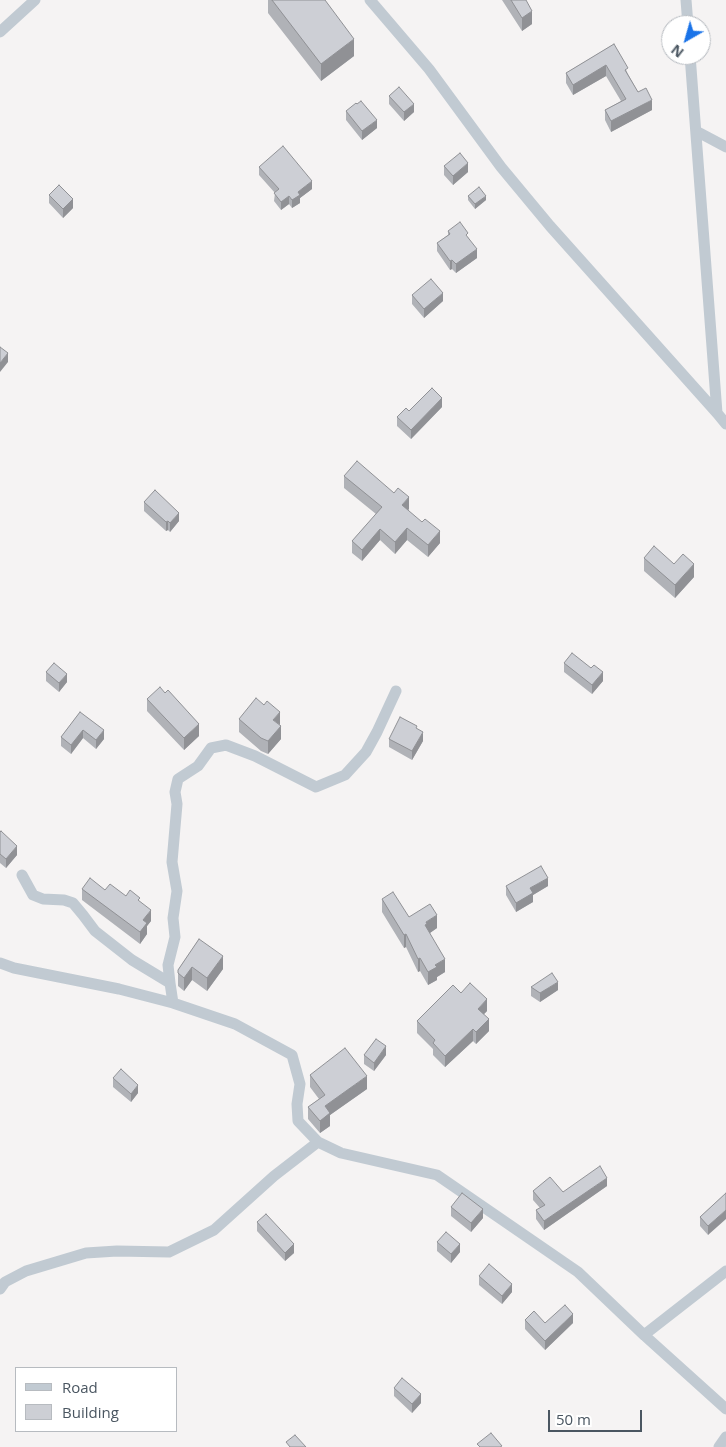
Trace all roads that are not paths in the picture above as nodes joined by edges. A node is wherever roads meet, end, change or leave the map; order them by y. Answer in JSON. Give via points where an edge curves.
{"nodes":[{"id":1,"x":35,"y":0,"type":"edge"},
{"id":2,"x":370,"y":0,"type":"edge"},
{"id":3,"x":686,"y":0,"type":"edge"},
{"id":4,"x":687,"y":15,"type":"edge"},
{"id":5,"x":0,"y":32,"type":"edge"},
{"id":6,"x":691,"y":65,"type":"edge"},
{"id":7,"x":696,"y":131,"type":"junction"},
{"id":8,"x":726,"y":147,"type":"edge"},
{"id":9,"x":717,"y":413,"type":"junction"},
{"id":10,"x":726,"y":424,"type":"edge"},
{"id":11,"x":396,"y":691,"type":"dead end"},
{"id":12,"x":22,"y":876,"type":"dead end"},
{"id":13,"x":0,"y":963,"type":"edge"},
{"id":14,"x":170,"y":983,"type":"junction"},
{"id":15,"x":173,"y":1003,"type":"junction"},
{"id":16,"x":318,"y":1142,"type":"junction"},
{"id":17,"x":726,"y":1270,"type":"edge"},
{"id":18,"x":0,"y":1289,"type":"edge"},
{"id":19,"x":644,"y":1335,"type":"junction"},
{"id":20,"x":726,"y":1409,"type":"edge"},
{"id":21,"x":726,"y":1437,"type":"edge"},
{"id":22,"x":719,"y":1447,"type":"edge"}],
"edges":[{"from":1,"to":5,"type":"street"},
{"from":2,"to":9,"type":"street","via":[[429,69],[501,167],[550,226]]},
{"from":3,"to":4,"type":"street"},
{"from":6,"to":7,"type":"street"},
{"from":7,"to":8,"type":"street"},
{"from":7,"to":9,"type":"street"},
{"from":9,"to":10,"type":"street"},
{"from":11,"to":14,"type":"street","via":[[366,752],[345,775],[316,787],[226,745],[211,748],[198,766],[178,779],[172,862],[177,891],[173,918],[175,937],[168,965]]},
{"from":12,"to":14,"type":"street","via":[[33,895],[73,903],[94,931]]},
{"from":13,"to":15,"type":"street"},
{"from":14,"to":15,"type":"street"},
{"from":15,"to":16,"type":"street","via":[[235,1024],[292,1055],[300,1084],[298,1121]]},
{"from":16,"to":18,"type":"street","via":[[214,1230],[169,1252],[86,1253],[26,1272],[5,1282]]},
{"from":16,"to":19,"type":"street","via":[[341,1153],[437,1176],[578,1272]]},
{"from":17,"to":19,"type":"street"},
{"from":19,"to":20,"type":"street"},
{"from":21,"to":22,"type":"street"}]}
